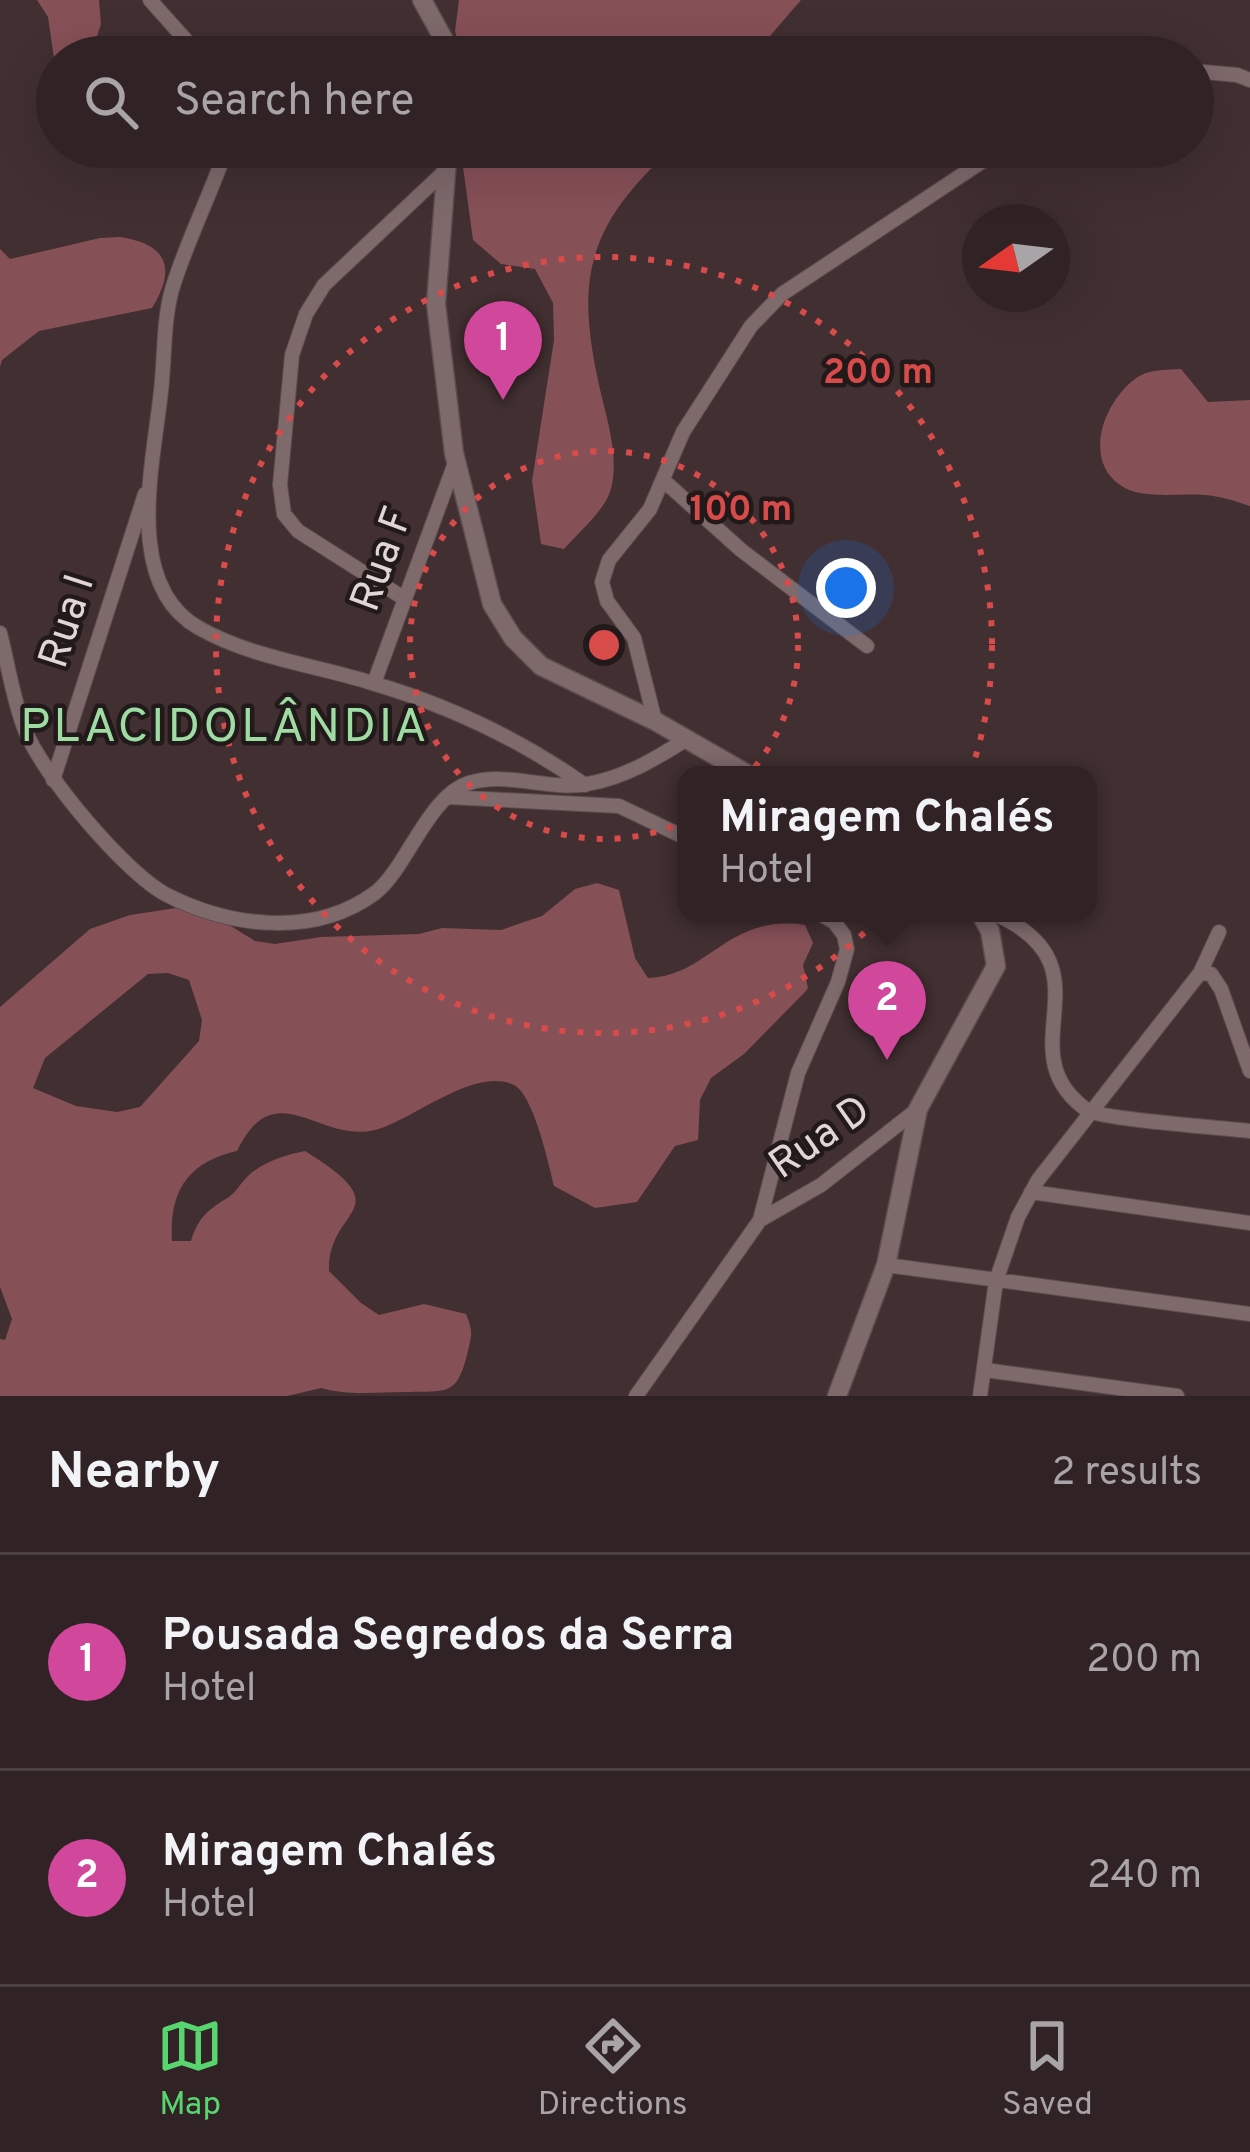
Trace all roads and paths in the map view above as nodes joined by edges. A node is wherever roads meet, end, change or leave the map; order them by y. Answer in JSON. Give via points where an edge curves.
{"nodes":[{"id":1,"x":150,"y":0,"type":"edge"},
{"id":2,"x":422,"y":0,"type":"edge"},
{"id":3,"x":182,"y":36,"type":"edge"},
{"id":4,"x":442,"y":36,"type":"edge"},
{"id":5,"x":1214,"y":72,"type":"edge"},
{"id":6,"x":1250,"y":80,"type":"edge"},
{"id":7,"x":219,"y":168,"type":"edge"},
{"id":8,"x":972,"y":168,"type":"edge"},
{"id":9,"x":446,"y":170,"type":"joint"},
{"id":10,"x":456,"y":461,"type":"junction"},
{"id":11,"x":663,"y":481,"type":"junction"},
{"id":12,"x":148,"y":484,"type":"junction"},
{"id":13,"x":405,"y":599,"type":"junction"},
{"id":14,"x":0,"y":633,"type":"edge"},
{"id":15,"x":867,"y":646,"type":"dead end"},
{"id":16,"x":374,"y":683,"type":"junction"},
{"id":17,"x":655,"y":721,"type":"junction"},
{"id":18,"x":686,"y":739,"type":"junction"},
{"id":19,"x":733,"y":766,"type":"edge"},
{"id":20,"x":53,"y":780,"type":"junction"},
{"id":21,"x":585,"y":785,"type":"junction"},
{"id":22,"x":449,"y":796,"type":"junction"},
{"id":23,"x":677,"y":834,"type":"edge"},
{"id":24,"x":835,"y":922,"type":"edge"},
{"id":25,"x":985,"y":922,"type":"edge"},
{"id":26,"x":1013,"y":922,"type":"edge"},
{"id":27,"x":1219,"y":932,"type":"dead end"},
{"id":28,"x":1201,"y":973,"type":"junction"},
{"id":29,"x":1250,"y":1072,"type":"edge"},
{"id":30,"x":918,"y":1109,"type":"junction"},
{"id":31,"x":1090,"y":1112,"type":"junction"},
{"id":32,"x":1250,"y":1131,"type":"edge"},
{"id":33,"x":1031,"y":1192,"type":"junction"},
{"id":34,"x":760,"y":1220,"type":"junction"},
{"id":35,"x":1250,"y":1222,"type":"edge"},
{"id":36,"x":886,"y":1265,"type":"junction"},
{"id":37,"x":996,"y":1281,"type":"junction"},
{"id":38,"x":1250,"y":1314,"type":"edge"},
{"id":39,"x":985,"y":1370,"type":"junction"},
{"id":40,"x":636,"y":1396,"type":"edge"},
{"id":41,"x":837,"y":1396,"type":"edge"},
{"id":42,"x":980,"y":1396,"type":"edge"},
{"id":43,"x":1178,"y":1396,"type":"edge"}],
"edges":[{"from":1,"to":3,"type":"street"},
{"from":2,"to":4,"type":"street"},
{"from":5,"to":6,"type":"street"},
{"from":7,"to":12,"type":"street","via":[[172,287]]},
{"from":8,"to":11,"type":"street","via":[[782,294],[751,326],[683,431]]},
{"from":9,"to":10,"type":"street","via":[[436,304]]},
{"from":9,"to":13,"type":"street","via":[[324,285],[292,355],[284,514]]},
{"from":10,"to":13,"type":"street","name":"Rua F"},
{"from":10,"to":17,"type":"street","via":[[492,604],[513,638],[541,666]]},
{"from":11,"to":15,"type":"street"},
{"from":11,"to":17,"type":"street","via":[[602,582],[634,638]]},
{"from":12,"to":16,"type":"street","via":[[163,592],[195,626],[285,661]]},
{"from":12,"to":20,"type":"street","name":"Rua I"},
{"from":13,"to":16,"type":"street","name":"Rua F"},
{"from":14,"to":20,"type":"street","via":[[25,730]]},
{"from":16,"to":21,"type":"street","via":[[481,724]]},
{"from":17,"to":18,"type":"street"},
{"from":18,"to":19,"type":"street"},
{"from":18,"to":21,"type":"street","via":[[642,767]]},
{"from":20,"to":22,"type":"street","via":[[162,892],[230,921],[336,914],[377,891]]},
{"from":21,"to":22,"type":"street","via":[[509,779],[467,783]]},
{"from":22,"to":23,"type":"street","via":[[619,806]]},
{"from":24,"to":34,"type":"street","via":[[847,949],[798,1073]]},
{"from":25,"to":30,"type":"street","via":[[996,966]]},
{"from":26,"to":31,"type":"street","via":[[1049,955],[1052,1060]]},
{"from":27,"to":28,"type":"street"},
{"from":28,"to":29,"type":"street","via":[[1221,988]]},
{"from":28,"to":31,"type":"street"},
{"from":30,"to":34,"type":"street","name":"Rua D","via":[[821,1185]]},
{"from":30,"to":36,"type":"street"},
{"from":31,"to":32,"type":"street"},
{"from":31,"to":33,"type":"street"},
{"from":33,"to":35,"type":"street"},
{"from":33,"to":37,"type":"street"},
{"from":34,"to":40,"type":"street"},
{"from":36,"to":37,"type":"street"},
{"from":36,"to":41,"type":"street"},
{"from":37,"to":38,"type":"street"},
{"from":37,"to":39,"type":"street"},
{"from":39,"to":42,"type":"street"},
{"from":39,"to":43,"type":"street"}]}
